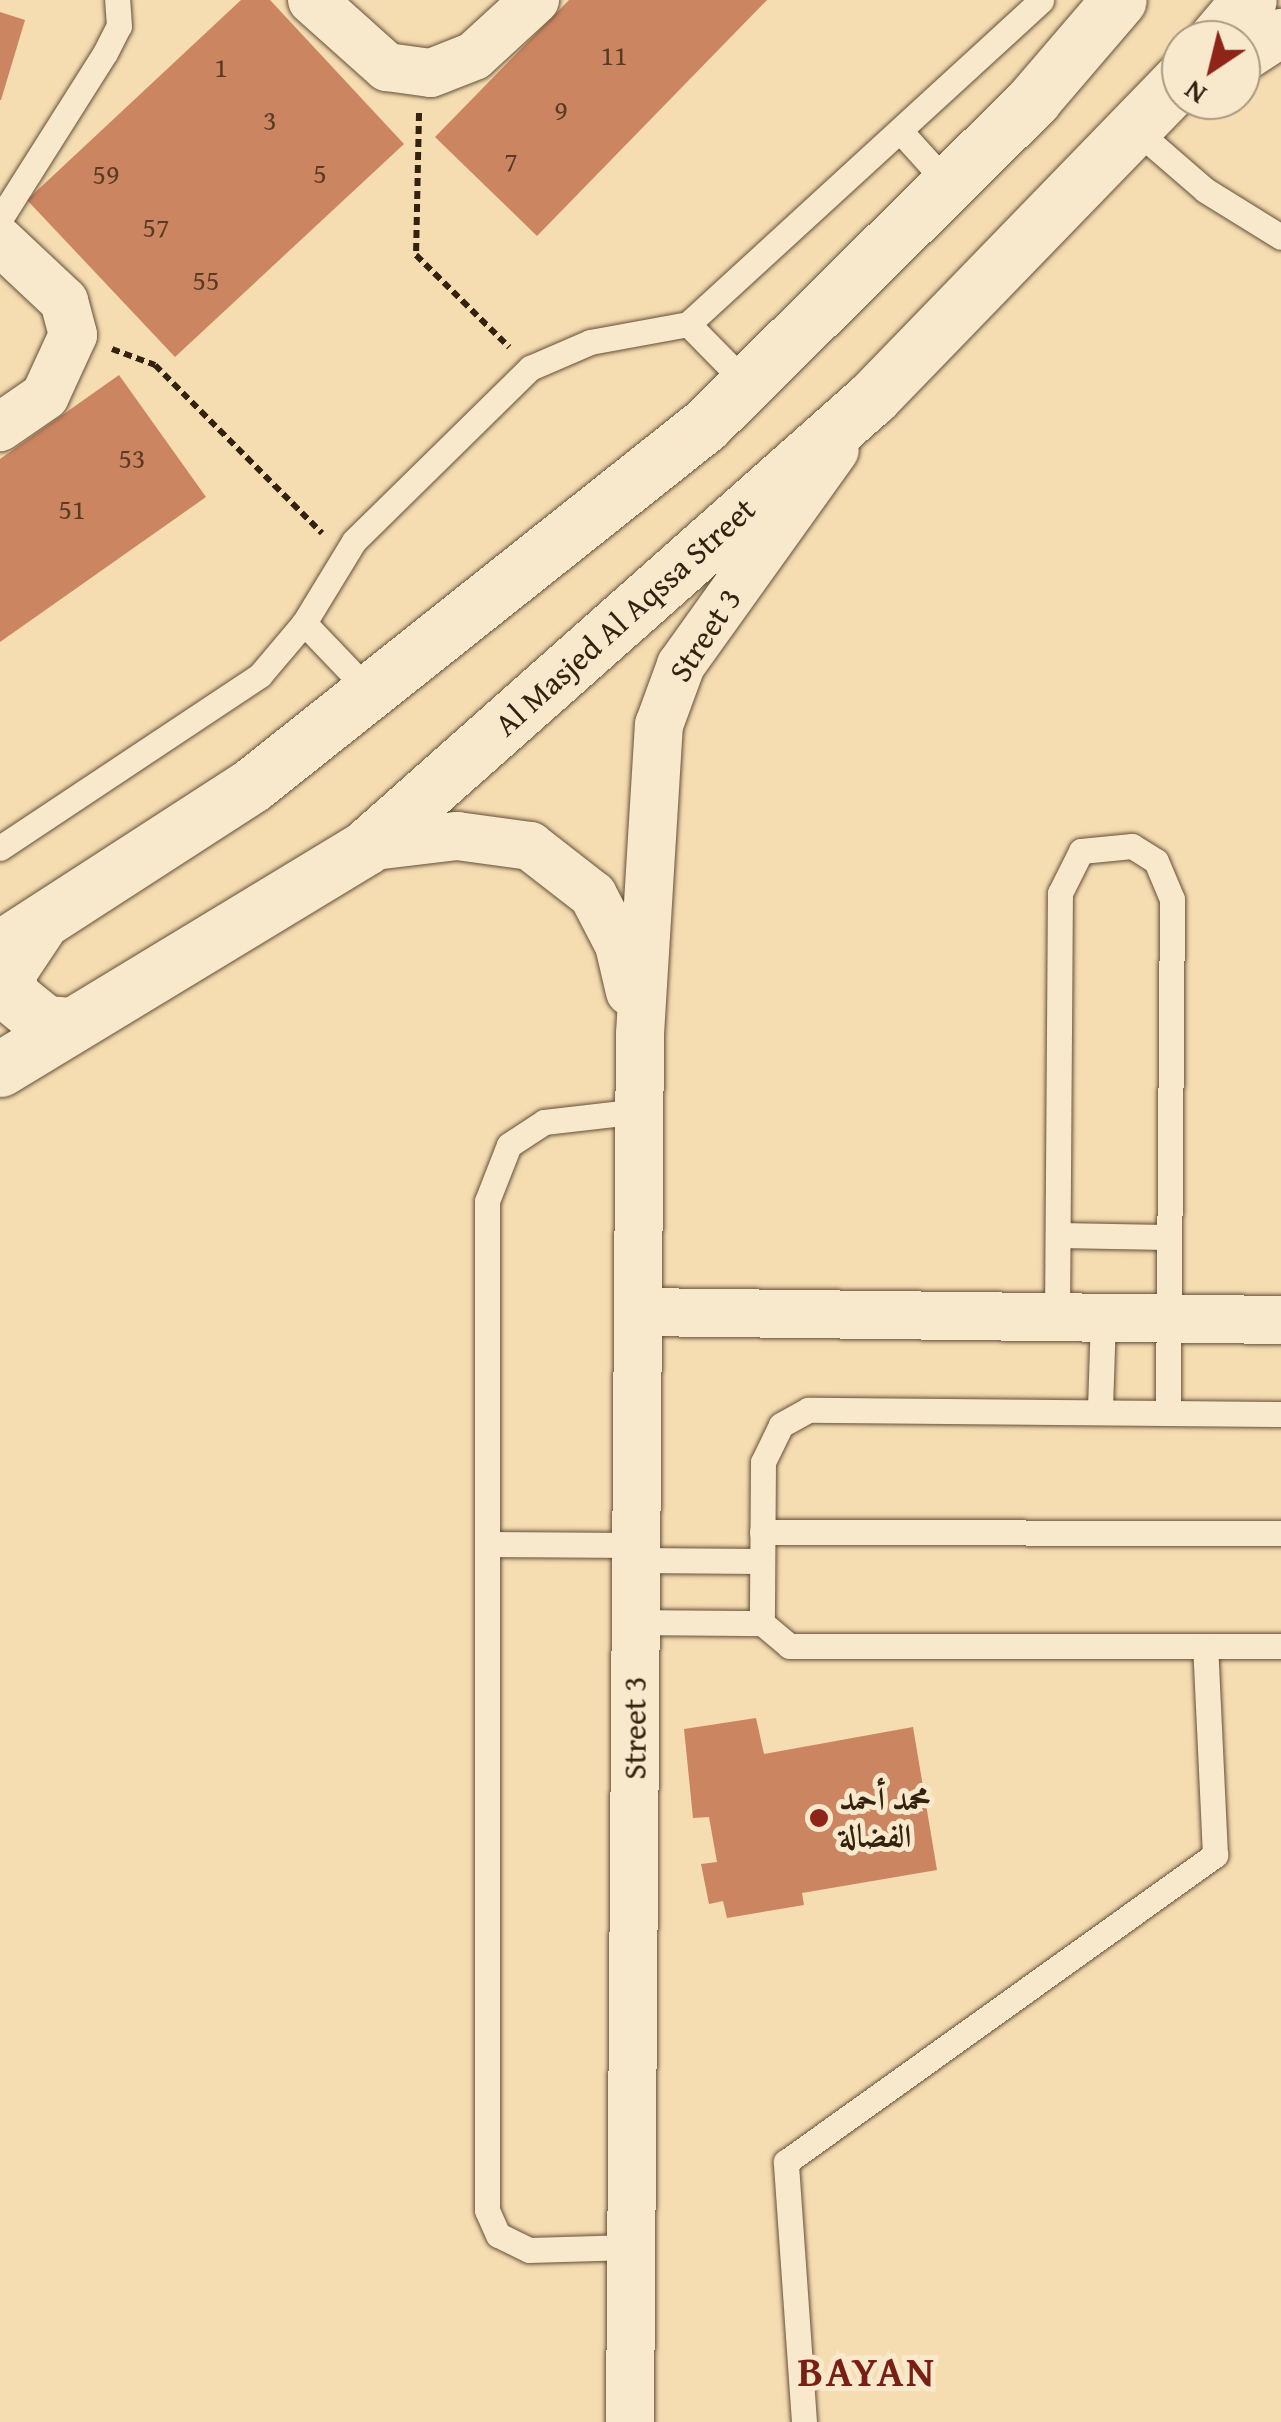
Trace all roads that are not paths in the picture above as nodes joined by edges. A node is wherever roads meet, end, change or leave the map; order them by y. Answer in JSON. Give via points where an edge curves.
{"nodes":[{"id":1,"x":117,"y":0,"type":"edge"},
{"id":2,"x":312,"y":0,"type":"edge"},
{"id":3,"x":535,"y":0,"type":"edge"},
{"id":4,"x":1041,"y":0,"type":"edge"},
{"id":5,"x":1120,"y":0,"type":"edge"},
{"id":6,"x":1249,"y":0,"type":"edge"},
{"id":7,"x":1232,"y":20,"type":"edge"},
{"id":8,"x":1161,"y":103,"type":"edge"},
{"id":9,"x":1161,"y":114,"type":"edge"},
{"id":10,"x":1137,"y":131,"type":"junction"},
{"id":11,"x":901,"y":132,"type":"junction"},
{"id":12,"x":948,"y":184,"type":"junction"},
{"id":13,"x":0,"y":219,"type":"edge"},
{"id":14,"x":1281,"y":238,"type":"edge"},
{"id":15,"x":0,"y":241,"type":"edge"},
{"id":16,"x":688,"y":324,"type":"junction"},
{"id":17,"x":746,"y":383,"type":"junction"},
{"id":18,"x":874,"y":397,"type":"junction"},
{"id":19,"x":0,"y":427,"type":"edge"},
{"id":20,"x":304,"y":623,"type":"junction"},
{"id":21,"x":371,"y":693,"type":"junction"},
{"id":22,"x":366,"y":847,"type":"junction"},
{"id":23,"x":0,"y":848,"type":"edge"},
{"id":24,"x":19,"y":938,"type":"edge"},
{"id":25,"x":71,"y":1026,"type":"junction"},
{"id":26,"x":640,"y":1034,"type":"junction"},
{"id":27,"x":0,"y":1068,"type":"edge"},
{"id":28,"x":640,"y":1111,"type":"junction"},
{"id":29,"x":1058,"y":1235,"type":"junction"},
{"id":30,"x":1167,"y":1238,"type":"junction"},
{"id":31,"x":638,"y":1312,"type":"junction"},
{"id":32,"x":1057,"y":1317,"type":"junction"},
{"id":33,"x":1103,"y":1318,"type":"junction"},
{"id":34,"x":1168,"y":1318,"type":"junction"},
{"id":35,"x":1281,"y":1320,"type":"edge"},
{"id":36,"x":1100,"y":1408,"type":"junction"},
{"id":37,"x":1168,"y":1410,"type":"junction"},
{"id":38,"x":1281,"y":1414,"type":"edge"},
{"id":39,"x":762,"y":1532,"type":"junction"},
{"id":40,"x":1281,"y":1533,"type":"edge"},
{"id":41,"x":487,"y":1544,"type":"junction"},
{"id":42,"x":636,"y":1553,"type":"junction"},
{"id":43,"x":762,"y":1561,"type":"junction"},
{"id":44,"x":636,"y":1622,"type":"junction"},
{"id":45,"x":762,"y":1623,"type":"junction"},
{"id":46,"x":1205,"y":1646,"type":"junction"},
{"id":47,"x":1281,"y":1646,"type":"edge"},
{"id":48,"x":631,"y":2247,"type":"junction"},
{"id":49,"x":630,"y":2422,"type":"edge"},
{"id":50,"x":804,"y":2422,"type":"edge"}],
"edges":[{"from":1,"to":13,"type":"lane","via":[[119,26],[105,53]]},
{"from":2,"to":3,"type":"street","via":[[387,67],[419,72],[474,56]]},
{"from":4,"to":11,"type":"lane"},
{"from":5,"to":12,"type":"main road"},
{"from":6,"to":7,"type":"main road"},
{"from":8,"to":10,"type":"main road","name":"Al Masjed Al Aqssa Street"},
{"from":9,"to":10,"type":"street"},
{"from":10,"to":14,"type":"lane","via":[[1205,190]]},
{"from":10,"to":18,"type":"main road","name":"Al Masjed Al Aqssa Street"},
{"from":11,"to":12,"type":"lane"},
{"from":11,"to":16,"type":"lane"},
{"from":12,"to":17,"type":"main road"},
{"from":15,"to":19,"type":"street","via":[[64,301],[73,335],[64,369],[45,396]]},
{"from":16,"to":17,"type":"lane"},
{"from":16,"to":20,"type":"lane","via":[[590,342],[530,368],[344,555]]},
{"from":17,"to":21,"type":"main road"},
{"from":18,"to":22,"type":"main road","name":"Al Masjed Al Aqssa Street"},
{"from":18,"to":26,"type":"street","name":"Street 3","via":[[701,634],[668,694],[654,770]]},
{"from":20,"to":21,"type":"lane"},
{"from":20,"to":23,"type":"lane","via":[[260,675]]},
{"from":21,"to":24,"type":"main road","via":[[252,785]]},
{"from":22,"to":25,"type":"main road","name":"Al Masjed Al Aqssa Street"},
{"from":22,"to":26,"type":"street","name":"Street 3","via":[[497,837],[567,868],[594,895],[619,946]]},
{"from":24,"to":25,"type":"main road","via":[[6,975],[13,997],[45,1023]]},
{"from":25,"to":27,"type":"main road","name":"Al Masjed Al Aqssa Street"},
{"from":26,"to":28,"type":"street","name":"Street 3"},
{"from":28,"to":31,"type":"street","name":"Street 3"},
{"from":28,"to":41,"type":"lane","via":[[544,1122],[510,1145],[495,1169],[487,1202]]},
{"from":29,"to":30,"type":"lane"},
{"from":29,"to":30,"type":"lane","via":[[1060,893],[1082,851],[1102,843],[1132,846],[1156,862],[1172,900]]},
{"from":29,"to":32,"type":"lane"},
{"from":30,"to":34,"type":"lane"},
{"from":31,"to":32,"type":"street"},
{"from":31,"to":42,"type":"street","name":"Street 3"},
{"from":32,"to":33,"type":"street"},
{"from":33,"to":34,"type":"street"},
{"from":33,"to":36,"type":"lane"},
{"from":34,"to":35,"type":"street"},
{"from":34,"to":37,"type":"lane"},
{"from":36,"to":37,"type":"lane"},
{"from":36,"to":39,"type":"lane","via":[[808,1410],[769,1442]]},
{"from":37,"to":38,"type":"lane"},
{"from":39,"to":40,"type":"lane"},
{"from":39,"to":43,"type":"lane"},
{"from":41,"to":42,"type":"lane"},
{"from":41,"to":48,"type":"lane","via":[[487,2210],[498,2235],[529,2250]]},
{"from":42,"to":43,"type":"lane"},
{"from":42,"to":44,"type":"street","name":"Street 3"},
{"from":43,"to":45,"type":"lane"},
{"from":44,"to":45,"type":"lane"},
{"from":44,"to":48,"type":"street","name":"Street 3"},
{"from":45,"to":46,"type":"lane","via":[[789,1646]]},
{"from":46,"to":47,"type":"lane"},
{"from":46,"to":50,"type":"lane","via":[[1215,1855],[786,2162]]},
{"from":48,"to":49,"type":"street","name":"Street 3"}]}
